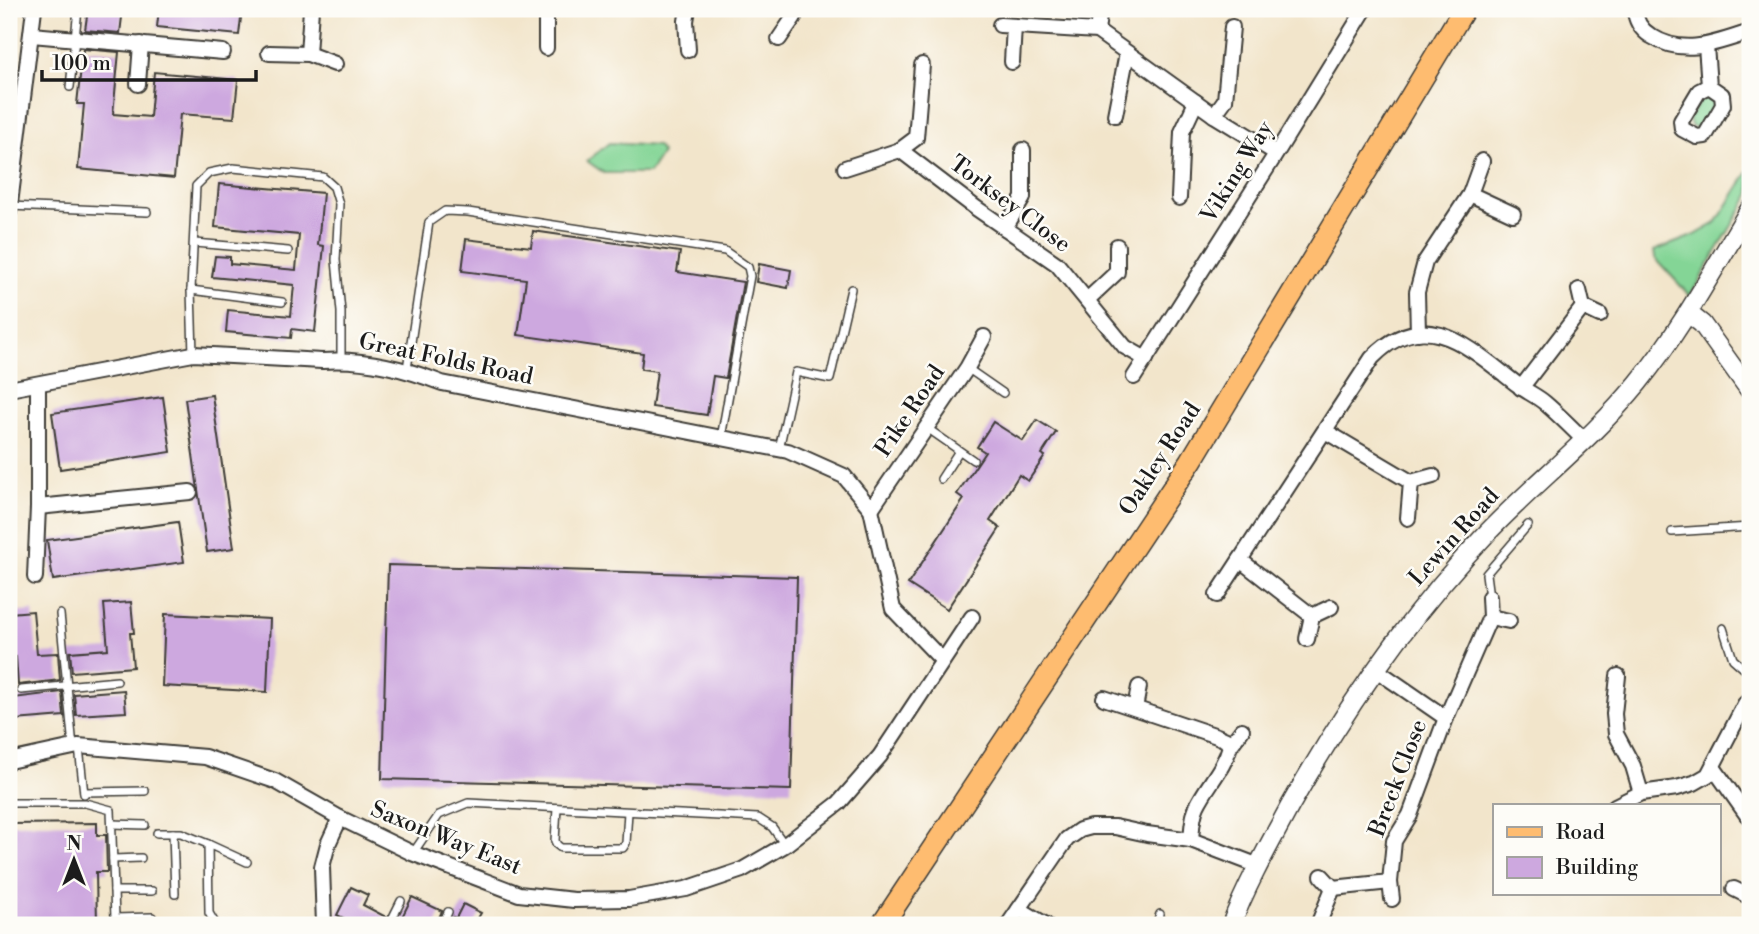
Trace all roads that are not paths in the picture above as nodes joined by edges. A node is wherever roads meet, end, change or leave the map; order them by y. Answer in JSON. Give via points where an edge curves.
{"nodes":[{"id":1,"x":34,"y":9,"type":"edge"},
{"id":2,"x":78,"y":9,"type":"edge"},
{"id":3,"x":311,"y":9,"type":"edge"},
{"id":4,"x":546,"y":9,"type":"edge"},
{"id":5,"x":688,"y":9,"type":"edge"},
{"id":6,"x":794,"y":9,"type":"edge"},
{"id":7,"x":1100,"y":9,"type":"edge"},
{"id":8,"x":1365,"y":9,"type":"edge"},
{"id":9,"x":1464,"y":9,"type":"edge"},
{"id":10,"x":1635,"y":9,"type":"edge"},
{"id":11,"x":1232,"y":27,"type":"dead end"},
{"id":12,"x":1097,"y":30,"type":"junction"},
{"id":13,"x":1750,"y":32,"type":"edge"},
{"id":14,"x":32,"y":33,"type":"junction"},
{"id":15,"x":75,"y":38,"type":"junction"},
{"id":16,"x":779,"y":39,"type":"dead end"},
{"id":17,"x":141,"y":44,"type":"junction"},
{"id":18,"x":1706,"y":46,"type":"junction"},
{"id":19,"x":546,"y":48,"type":"dead end"},
{"id":20,"x":688,"y":50,"type":"dead end"},
{"id":21,"x":223,"y":52,"type":"dead end"},
{"id":22,"x":269,"y":53,"type":"dead end"},
{"id":23,"x":1127,"y":53,"type":"junction"},
{"id":24,"x":308,"y":54,"type":"junction"},
{"id":25,"x":1012,"y":62,"type":"dead end"},
{"id":26,"x":335,"y":64,"type":"dead end"},
{"id":27,"x":922,"y":65,"type":"dead end"},
{"id":28,"x":138,"y":84,"type":"dead end"},
{"id":29,"x":1709,"y":86,"type":"dead end"},
{"id":30,"x":70,"y":87,"type":"dead end"},
{"id":31,"x":1196,"y":102,"type":"junction"},
{"id":32,"x":1115,"y":115,"type":"dead end"},
{"id":33,"x":1214,"y":115,"type":"junction"},
{"id":34,"x":900,"y":150,"type":"junction"},
{"id":35,"x":1023,"y":150,"type":"dead end"},
{"id":36,"x":1276,"y":153,"type":"junction"},
{"id":37,"x":1482,"y":161,"type":"dead end"},
{"id":38,"x":845,"y":169,"type":"dead end"},
{"id":39,"x":1470,"y":194,"type":"junction"},
{"id":40,"x":1180,"y":198,"type":"dead end"},
{"id":41,"x":9,"y":206,"type":"edge"},
{"id":42,"x":1750,"y":209,"type":"edge"},
{"id":43,"x":9,"y":212,"type":"edge"},
{"id":44,"x":148,"y":212,"type":"dead end"},
{"id":45,"x":1513,"y":214,"type":"dead end"},
{"id":46,"x":1005,"y":228,"type":"junction"},
{"id":47,"x":1745,"y":228,"type":"edge"},
{"id":48,"x":195,"y":243,"type":"junction"},
{"id":49,"x":1117,"y":246,"type":"dead end"},
{"id":50,"x":288,"y":251,"type":"dead end"},
{"id":51,"x":851,"y":289,"type":"dead end"},
{"id":52,"x":191,"y":290,"type":"junction"},
{"id":53,"x":1579,"y":290,"type":"dead end"},
{"id":54,"x":1087,"y":300,"type":"junction"},
{"id":55,"x":282,"y":302,"type":"dead end"},
{"id":56,"x":1583,"y":307,"type":"junction"},
{"id":57,"x":1688,"y":313,"type":"junction"},
{"id":58,"x":1600,"y":315,"type":"dead end"},
{"id":59,"x":1418,"y":333,"type":"junction"},
{"id":60,"x":984,"y":337,"type":"dead end"},
{"id":61,"x":193,"y":354,"type":"junction"},
{"id":62,"x":1146,"y":359,"type":"junction"},
{"id":63,"x":341,"y":360,"type":"junction"},
{"id":64,"x":967,"y":368,"type":"junction"},
{"id":65,"x":407,"y":369,"type":"junction"},
{"id":66,"x":1133,"y":377,"type":"dead end"},
{"id":67,"x":38,"y":385,"type":"junction"},
{"id":68,"x":1521,"y":387,"type":"junction"},
{"id":69,"x":9,"y":389,"type":"edge"},
{"id":70,"x":1750,"y":391,"type":"edge"},
{"id":71,"x":1003,"y":393,"type":"dead end"},
{"id":72,"x":926,"y":428,"type":"junction"},
{"id":73,"x":1325,"y":431,"type":"junction"},
{"id":74,"x":721,"y":438,"type":"junction"},
{"id":75,"x":1585,"y":441,"type":"junction"},
{"id":76,"x":784,"y":450,"type":"junction"},
{"id":77,"x":959,"y":451,"type":"junction"},
{"id":78,"x":973,"y":460,"type":"dead end"},
{"id":79,"x":1433,"y":476,"type":"dead end"},
{"id":80,"x":942,"y":479,"type":"dead end"},
{"id":81,"x":1411,"y":482,"type":"junction"},
{"id":82,"x":190,"y":492,"type":"dead end"},
{"id":83,"x":38,"y":508,"type":"junction"},
{"id":84,"x":871,"y":509,"type":"junction"},
{"id":85,"x":1408,"y":518,"type":"dead end"},
{"id":86,"x":1528,"y":525,"type":"dead end"},
{"id":87,"x":1750,"y":527,"type":"edge"},
{"id":88,"x":1672,"y":532,"type":"dead end"},
{"id":89,"x":1240,"y":560,"type":"junction"},
{"id":90,"x":35,"y":577,"type":"dead end"},
{"id":91,"x":1217,"y":595,"type":"dead end"},
{"id":92,"x":1489,"y":597,"type":"joint"},
{"id":93,"x":1331,"y":607,"type":"dead end"},
{"id":94,"x":61,"y":614,"type":"dead end"},
{"id":95,"x":1312,"y":615,"type":"junction"},
{"id":96,"x":972,"y":617,"type":"dead end"},
{"id":97,"x":1490,"y":617,"type":"junction"},
{"id":98,"x":1509,"y":621,"type":"dead end"},
{"id":99,"x":1723,"y":628,"type":"dead end"},
{"id":100,"x":1307,"y":639,"type":"dead end"},
{"id":101,"x":942,"y":660,"type":"junction"},
{"id":102,"x":1375,"y":669,"type":"junction"},
{"id":103,"x":1750,"y":674,"type":"edge"},
{"id":104,"x":1618,"y":676,"type":"dead end"},
{"id":105,"x":117,"y":681,"type":"dead end"},
{"id":106,"x":68,"y":685,"type":"junction"},
{"id":107,"x":1139,"y":687,"type":"dead end"},
{"id":108,"x":21,"y":690,"type":"dead end"},
{"id":109,"x":1104,"y":698,"type":"dead end"},
{"id":110,"x":1750,"y":699,"type":"edge"},
{"id":111,"x":1135,"y":708,"type":"junction"},
{"id":112,"x":1446,"y":718,"type":"junction"},
{"id":113,"x":1242,"y":730,"type":"dead end"},
{"id":114,"x":1230,"y":746,"type":"junction"},
{"id":115,"x":76,"y":747,"type":"junction"},
{"id":116,"x":9,"y":761,"type":"edge"},
{"id":117,"x":1713,"y":768,"type":"junction"},
{"id":118,"x":145,"y":791,"type":"dead end"},
{"id":119,"x":84,"y":792,"type":"junction"},
{"id":120,"x":1636,"y":799,"type":"edge"},
{"id":121,"x":9,"y":803,"type":"edge"},
{"id":122,"x":85,"y":803,"type":"junction"},
{"id":123,"x":557,"y":808,"type":"junction"},
{"id":124,"x":628,"y":812,"type":"junction"},
{"id":125,"x":1747,"y":815,"type":"dead end"},
{"id":126,"x":340,"y":818,"type":"junction"},
{"id":127,"x":112,"y":824,"type":"junction"},
{"id":128,"x":145,"y":825,"type":"dead end"},
{"id":129,"x":157,"y":833,"type":"dead end"},
{"id":130,"x":173,"y":833,"type":"junction"},
{"id":131,"x":1191,"y":840,"type":"junction"},
{"id":132,"x":208,"y":844,"type":"junction"},
{"id":133,"x":785,"y":845,"type":"junction"},
{"id":134,"x":412,"y":853,"type":"junction"},
{"id":135,"x":141,"y":858,"type":"dead end"},
{"id":136,"x":113,"y":859,"type":"junction"},
{"id":137,"x":247,"y":862,"type":"dead end"},
{"id":138,"x":1258,"y":866,"type":"junction"},
{"id":139,"x":1322,"y":876,"type":"dead end"},
{"id":140,"x":1390,"y":882,"type":"junction"},
{"id":141,"x":1334,"y":888,"type":"junction"},
{"id":142,"x":1734,"y":889,"type":"dead end"},
{"id":143,"x":114,"y":891,"type":"junction"},
{"id":144,"x":152,"y":891,"type":"dead end"},
{"id":145,"x":174,"y":894,"type":"dead end"},
{"id":146,"x":1750,"y":897,"type":"edge"},
{"id":147,"x":1392,"y":899,"type":"dead end"},
{"id":148,"x":401,"y":901,"type":"dead end"},
{"id":149,"x":1019,"y":909,"type":"junction"},
{"id":150,"x":448,"y":912,"type":"dead end"},
{"id":151,"x":1160,"y":914,"type":"dead end"},
{"id":152,"x":152,"y":917,"type":"dead end"},
{"id":153,"x":216,"y":925,"type":"edge"},
{"id":154,"x":324,"y":925,"type":"edge"},
{"id":155,"x":389,"y":925,"type":"edge"},
{"id":156,"x":442,"y":925,"type":"edge"},
{"id":157,"x":882,"y":925,"type":"edge"},
{"id":158,"x":1008,"y":925,"type":"edge"},
{"id":159,"x":1046,"y":925,"type":"edge"},
{"id":160,"x":1156,"y":925,"type":"edge"},
{"id":161,"x":1231,"y":925,"type":"edge"},
{"id":162,"x":1318,"y":925,"type":"edge"}],
"edges":[{"from":1,"to":14,"type":"street"},
{"from":2,"to":15,"type":"lane"},
{"from":3,"to":24,"type":"street"},
{"from":4,"to":19,"type":"street"},
{"from":5,"to":20,"type":"street"},
{"from":6,"to":16,"type":"street","via":[[794,17]]},
{"from":7,"to":12,"type":"street"},
{"from":8,"to":36,"type":"street","name":"Viking Way"},
{"from":9,"to":157,"type":"main road","name":"Oakley Road","via":[[1191,461]]},
{"from":10,"to":18,"type":"street","via":[[1639,24],[1653,37],[1682,48]]},
{"from":11,"to":33,"type":"street","via":[[1225,100]]},
{"from":12,"to":23,"type":"street"},
{"from":12,"to":25,"type":"street","via":[[1007,25]]},
{"from":13,"to":18,"type":"street"},
{"from":14,"to":15,"type":"street"},
{"from":14,"to":41,"type":"street"},
{"from":15,"to":17,"type":"street"},
{"from":15,"to":30,"type":"lane"},
{"from":17,"to":21,"type":"street"},
{"from":17,"to":28,"type":"street"},
{"from":18,"to":29,"type":"street"},
{"from":22,"to":24,"type":"street"},
{"from":23,"to":31,"type":"street"},
{"from":23,"to":32,"type":"street"},
{"from":24,"to":26,"type":"street"},
{"from":27,"to":34,"type":"street","via":[[916,138]]},
{"from":31,"to":33,"type":"street"},
{"from":31,"to":40,"type":"street","via":[[1182,132]]},
{"from":33,"to":36,"type":"street"},
{"from":34,"to":38,"type":"street"},
{"from":34,"to":46,"type":"street","name":"Torksey Close"},
{"from":35,"to":46,"type":"street","via":[[1023,198]]},
{"from":36,"to":62,"type":"street","name":"Viking Way"},
{"from":37,"to":39,"type":"street"},
{"from":39,"to":45,"type":"street"},
{"from":39,"to":59,"type":"street","via":[[1425,262],[1417,292]]},
{"from":41,"to":43,"type":"street"},
{"from":41,"to":44,"type":"lane"},
{"from":42,"to":47,"type":"street","name":"Lewin Road"},
{"from":46,"to":54,"type":"street","name":"Torksey Close","via":[[1057,264]]},
{"from":47,"to":57,"type":"street","name":"Lewin Road"},
{"from":48,"to":50,"type":"lane"},
{"from":48,"to":52,"type":"lane"},
{"from":48,"to":63,"type":"lane","via":[[196,186],[209,173],[233,168],[323,177],[334,187],[339,204],[335,260]]},
{"from":49,"to":54,"type":"street","via":[[1117,272]]},
{"from":51,"to":76,"type":"lane","via":[[830,379],[796,372]]},
{"from":52,"to":55,"type":"lane"},
{"from":52,"to":61,"type":"lane"},
{"from":53,"to":56,"type":"street"},
{"from":54,"to":62,"type":"street","name":"Torksey Close","via":[[1125,347]]},
{"from":56,"to":58,"type":"street"},
{"from":56,"to":68,"type":"street"},
{"from":57,"to":70,"type":"street","via":[[1702,324]]},
{"from":57,"to":75,"type":"street","name":"Lewin Road","via":[[1639,383]]},
{"from":59,"to":68,"type":"street","via":[[1445,336],[1468,346]]},
{"from":59,"to":73,"type":"street","via":[[1391,342],[1372,358]]},
{"from":60,"to":64,"type":"street","name":"Pike Road"},
{"from":61,"to":63,"type":"street","name":"Great Folds Road"},
{"from":61,"to":67,"type":"street","name":"Great Folds Road"},
{"from":62,"to":66,"type":"street","name":"Viking Way"},
{"from":63,"to":65,"type":"street","name":"Great Folds Road"},
{"from":64,"to":71,"type":"lane"},
{"from":64,"to":72,"type":"street","name":"Pike Road"},
{"from":65,"to":74,"type":"street","name":"Great Folds Road","via":[[442,383]]},
{"from":65,"to":74,"type":"lane","via":[[429,222],[445,211],[724,251],[748,267],[750,276]]},
{"from":67,"to":69,"type":"street","name":"Great Folds Road"},
{"from":67,"to":83,"type":"street"},
{"from":68,"to":75,"type":"street"},
{"from":72,"to":77,"type":"lane"},
{"from":72,"to":84,"type":"street","name":"Pike Road"},
{"from":73,"to":81,"type":"street"},
{"from":73,"to":89,"type":"street"},
{"from":74,"to":76,"type":"street","name":"Great Folds Road"},
{"from":75,"to":102,"type":"street","name":"Lewin Road","via":[[1487,533]]},
{"from":76,"to":84,"type":"street","name":"Great Folds Road","via":[[844,476]]},
{"from":77,"to":78,"type":"lane"},
{"from":77,"to":80,"type":"lane"},
{"from":79,"to":81,"type":"street"},
{"from":81,"to":85,"type":"street"},
{"from":82,"to":83,"type":"street"},
{"from":83,"to":90,"type":"street"},
{"from":84,"to":101,"type":"street","via":[[892,609]]},
{"from":86,"to":92,"type":"lane","via":[[1486,574]]},
{"from":87,"to":88,"type":"lane"},
{"from":89,"to":91,"type":"street"},
{"from":89,"to":95,"type":"street"},
{"from":92,"to":97,"type":"street","name":"Breck Close"},
{"from":93,"to":95,"type":"street"},
{"from":94,"to":106,"type":"lane"},
{"from":95,"to":100,"type":"street"},
{"from":96,"to":101,"type":"street","name":"Saxon Way East"},
{"from":97,"to":98,"type":"street"},
{"from":97,"to":112,"type":"street","name":"Breck Close"},
{"from":99,"to":103,"type":"lane","via":[[1733,659]]},
{"from":101,"to":133,"type":"street","name":"Saxon Way East","via":[[880,756],[839,803]]},
{"from":102,"to":112,"type":"street","name":"Breck Close"},
{"from":102,"to":138,"type":"street","name":"Lewin Road","via":[[1314,763]]},
{"from":104,"to":120,"type":"street","via":[[1616,734],[1633,766]]},
{"from":105,"to":106,"type":"lane"},
{"from":106,"to":108,"type":"lane"},
{"from":106,"to":115,"type":"lane"},
{"from":107,"to":111,"type":"street"},
{"from":109,"to":111,"type":"street"},
{"from":110,"to":117,"type":"street"},
{"from":111,"to":114,"type":"street","via":[[1217,736]]},
{"from":112,"to":140,"type":"street","name":"Breck Close","via":[[1410,815],[1394,841]]},
{"from":113,"to":114,"type":"street"},
{"from":114,"to":131,"type":"street","via":[[1198,805]]},
{"from":115,"to":116,"type":"street","name":"Saxon Way East"},
{"from":115,"to":119,"type":"lane"},
{"from":115,"to":126,"type":"street","name":"Saxon Way East","via":[[205,757],[275,782]]},
{"from":117,"to":120,"type":"street","via":[[1693,783]]},
{"from":117,"to":125,"type":"street"},
{"from":118,"to":119,"type":"lane"},
{"from":119,"to":122,"type":"lane"},
{"from":121,"to":122,"type":"lane"},
{"from":122,"to":127,"type":"lane","via":[[111,810]]},
{"from":123,"to":124,"type":"lane"},
{"from":123,"to":124,"type":"lane","via":[[555,841],[561,848],[623,848]]},
{"from":123,"to":134,"type":"lane","via":[[468,803],[439,815]]},
{"from":124,"to":133,"type":"lane","via":[[758,818],[772,827]]},
{"from":126,"to":134,"type":"street","name":"Saxon Way East"},
{"from":126,"to":154,"type":"street","via":[[322,867]]},
{"from":127,"to":128,"type":"lane"},
{"from":127,"to":136,"type":"lane"},
{"from":129,"to":130,"type":"lane"},
{"from":130,"to":132,"type":"lane"},
{"from":130,"to":145,"type":"lane"},
{"from":131,"to":138,"type":"street"},
{"from":131,"to":149,"type":"street","via":[[1115,827],[1080,830],[1066,839]]},
{"from":132,"to":137,"type":"lane"},
{"from":132,"to":153,"type":"lane","via":[[209,913]]},
{"from":133,"to":134,"type":"street","name":"Saxon Way East","via":[[742,870],[686,889],[629,899],[574,901],[519,894]]},
{"from":135,"to":136,"type":"lane"},
{"from":136,"to":143,"type":"lane"},
{"from":138,"to":161,"type":"street","name":"Lewin Road"},
{"from":139,"to":141,"type":"street"},
{"from":140,"to":141,"type":"street"},
{"from":140,"to":147,"type":"street","name":"Breck Close"},
{"from":141,"to":162,"type":"street"},
{"from":142,"to":146,"type":"street"},
{"from":143,"to":144,"type":"lane"},
{"from":143,"to":152,"type":"lane","via":[[115,918]]},
{"from":148,"to":155,"type":"lane"},
{"from":149,"to":158,"type":"street"},
{"from":149,"to":159,"type":"street"},
{"from":150,"to":156,"type":"lane"},
{"from":151,"to":160,"type":"lane"}]}
